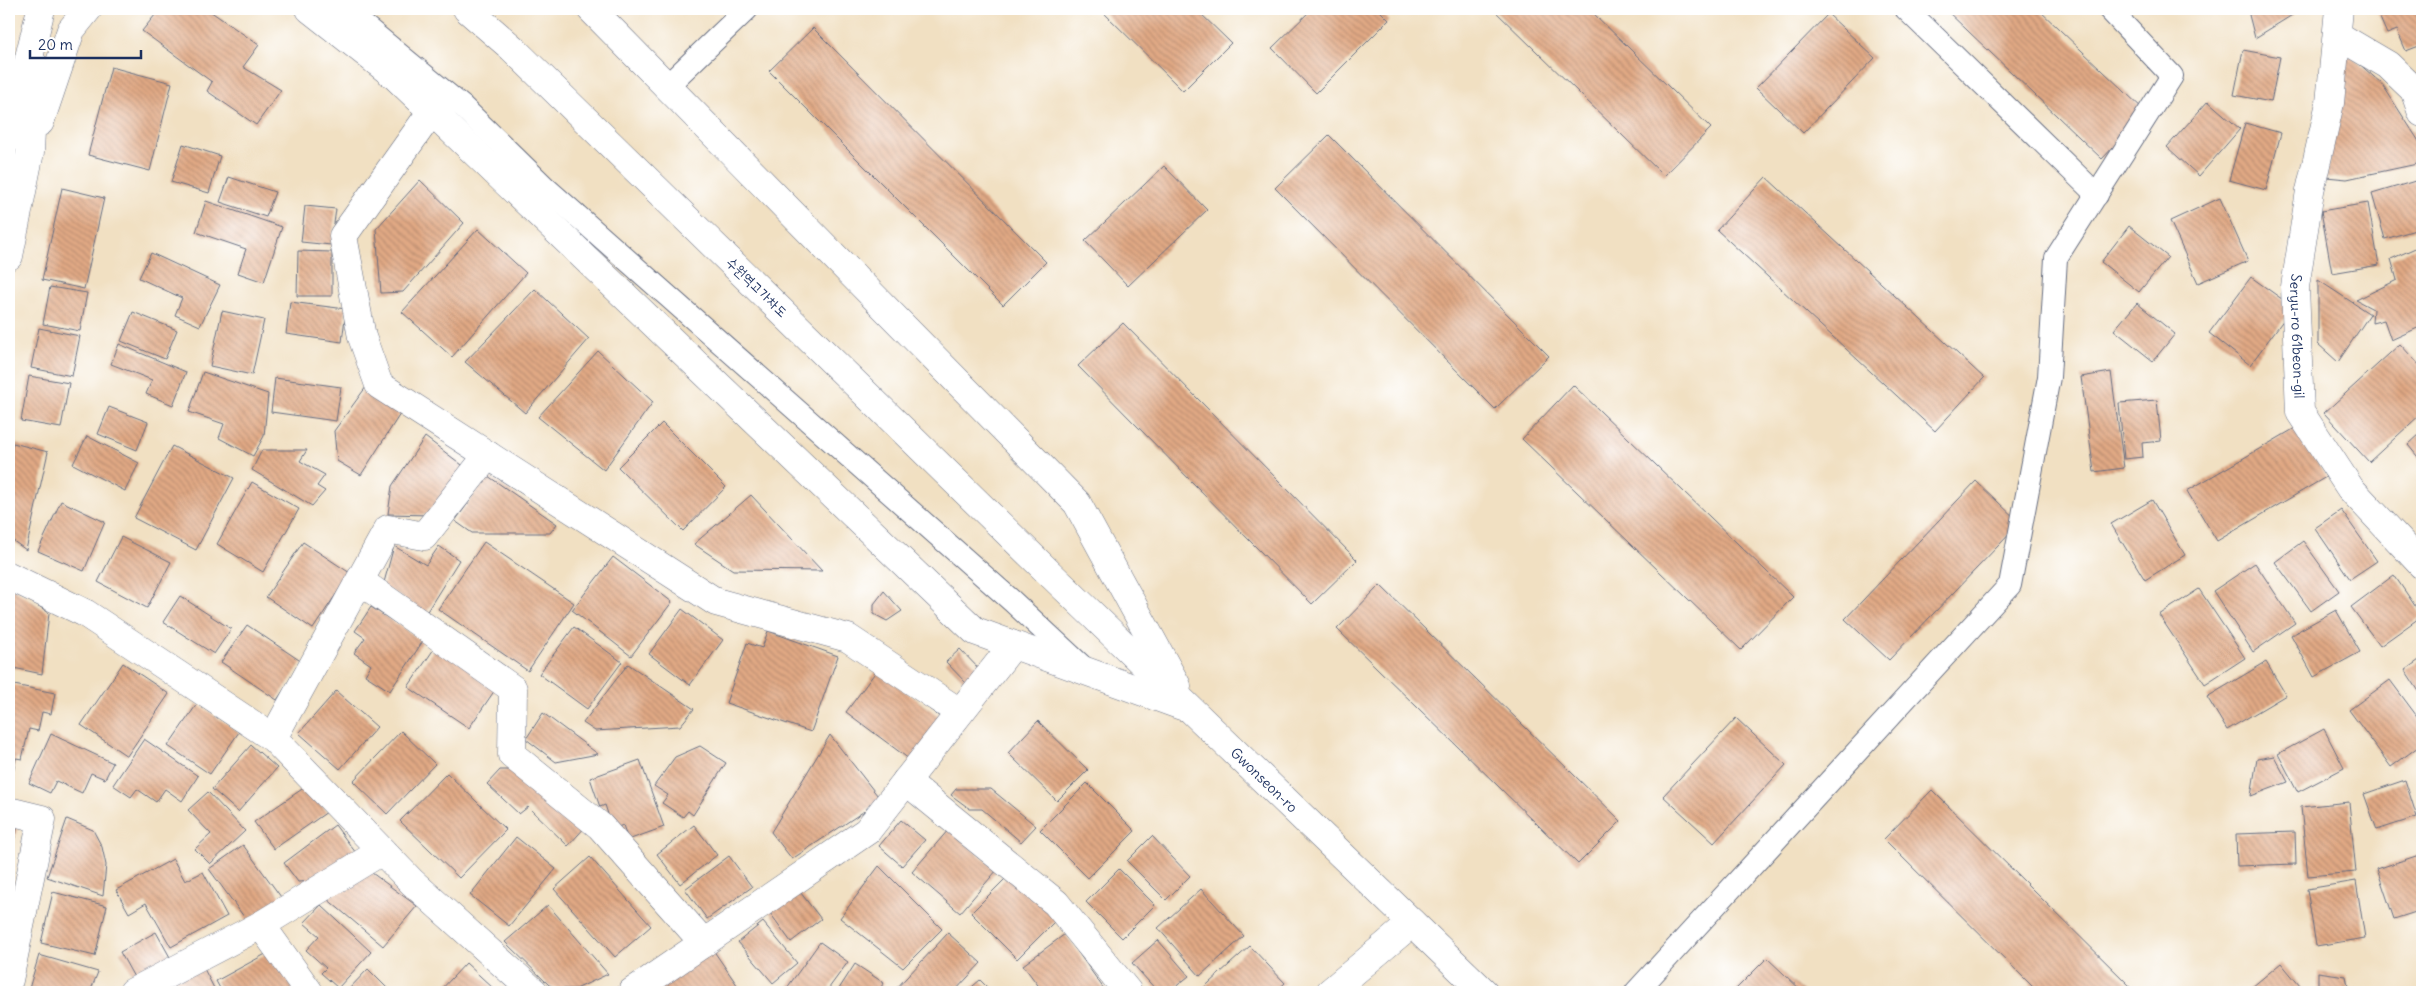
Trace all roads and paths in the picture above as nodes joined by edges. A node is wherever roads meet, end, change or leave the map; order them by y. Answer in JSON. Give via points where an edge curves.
{"nodes":[{"id":1,"x":88,"y":9,"type":"edge"},
{"id":2,"x":310,"y":9,"type":"edge"},
{"id":3,"x":344,"y":9,"type":"edge"},
{"id":4,"x":467,"y":9,"type":"edge"},
{"id":5,"x":591,"y":9,"type":"edge"},
{"id":6,"x":747,"y":9,"type":"edge"},
{"id":7,"x":1906,"y":9,"type":"edge"},
{"id":8,"x":2109,"y":9,"type":"edge"},
{"id":9,"x":38,"y":19,"type":"edge"},
{"id":10,"x":2338,"y":22,"type":"edge"},
{"id":11,"x":667,"y":86,"type":"junction"},
{"id":12,"x":432,"y":111,"type":"junction"},
{"id":13,"x":2422,"y":113,"type":"edge"},
{"id":14,"x":19,"y":145,"type":"edge"},
{"id":15,"x":2096,"y":195,"type":"junction"},
{"id":16,"x":9,"y":256,"type":"edge"},
{"id":17,"x":488,"y":455,"type":"junction"},
{"id":18,"x":2422,"y":564,"type":"edge"},
{"id":19,"x":1044,"y":568,"type":"joint"},
{"id":20,"x":9,"y":576,"type":"edge"},
{"id":21,"x":360,"y":581,"type":"junction"},
{"id":22,"x":1013,"y":644,"type":"junction"},
{"id":23,"x":1088,"y":672,"type":"junction"},
{"id":24,"x":1190,"y":709,"type":"junction"},
{"id":25,"x":959,"y":712,"type":"junction"},
{"id":26,"x":274,"y":738,"type":"junction"},
{"id":27,"x":906,"y":781,"type":"junction"},
{"id":28,"x":9,"y":810,"type":"edge"},
{"id":29,"x":382,"y":851,"type":"junction"},
{"id":30,"x":1412,"y":923,"type":"junction"},
{"id":31,"x":261,"y":924,"type":"junction"},
{"id":32,"x":704,"y":943,"type":"junction"},
{"id":33,"x":9,"y":980,"type":"edge"},
{"id":34,"x":133,"y":992,"type":"edge"},
{"id":35,"x":309,"y":992,"type":"edge"},
{"id":36,"x":534,"y":992,"type":"edge"},
{"id":37,"x":632,"y":992,"type":"edge"},
{"id":38,"x":1128,"y":992,"type":"edge"},
{"id":39,"x":1330,"y":992,"type":"edge"},
{"id":40,"x":1484,"y":992,"type":"edge"},
{"id":41,"x":1636,"y":992,"type":"edge"}],
"edges":[{"from":1,"to":14,"type":"street","via":[[71,30]]},
{"from":2,"to":12,"type":"street","via":[[395,76]]},
{"from":3,"to":23,"type":"lane","via":[[463,106],[547,189]]},
{"from":4,"to":19,"type":"street","name":"수원역고가차도","via":[[519,55]]},
{"from":5,"to":11,"type":"street"},
{"from":6,"to":11,"type":"lane"},
{"from":7,"to":15,"type":"lane"},
{"from":8,"to":15,"type":"lane","via":[[2172,76]]},
{"from":9,"to":14,"type":"street"},
{"from":10,"to":13,"type":"street","via":[[2414,90]]},
{"from":10,"to":18,"type":"street","name":"Seryu-ro 61beon-gil","via":[[2330,102],[2310,191],[2295,287],[2300,412],[2350,488]]},
{"from":11,"to":24,"type":"street","via":[[1077,503]]},
{"from":12,"to":17,"type":"street","via":[[343,236],[362,337],[379,385]]},
{"from":12,"to":22,"type":"street","via":[[975,631]]},
{"from":14,"to":16,"type":"street"},
{"from":15,"to":41,"type":"lane","via":[[2056,258],[2049,377],[2010,585]]},
{"from":17,"to":21,"type":"street","via":[[424,536],[388,529]]},
{"from":17,"to":25,"type":"street","via":[[716,602],[848,638]]},
{"from":19,"to":24,"type":"street","name":"Gwonseon-ro"},
{"from":20,"to":26,"type":"street","via":[[85,613]]},
{"from":21,"to":26,"type":"street"},
{"from":21,"to":32,"type":"street","via":[[513,689],[512,755],[600,826]]},
{"from":22,"to":23,"type":"street"},
{"from":22,"to":25,"type":"street"},
{"from":23,"to":24,"type":"street"},
{"from":24,"to":30,"type":"street","name":"Gwonseon-ro"},
{"from":25,"to":27,"type":"street"},
{"from":26,"to":29,"type":"street"},
{"from":27,"to":32,"type":"street","via":[[867,831]]},
{"from":27,"to":38,"type":"street","via":[[1056,903]]},
{"from":28,"to":33,"type":"street","via":[[42,819]]},
{"from":29,"to":31,"type":"street"},
{"from":29,"to":36,"type":"street"},
{"from":30,"to":39,"type":"street"},
{"from":30,"to":40,"type":"street","name":"Gwonseon-ro"},
{"from":31,"to":34,"type":"street"},
{"from":31,"to":35,"type":"street"},
{"from":32,"to":37,"type":"street"}]}
